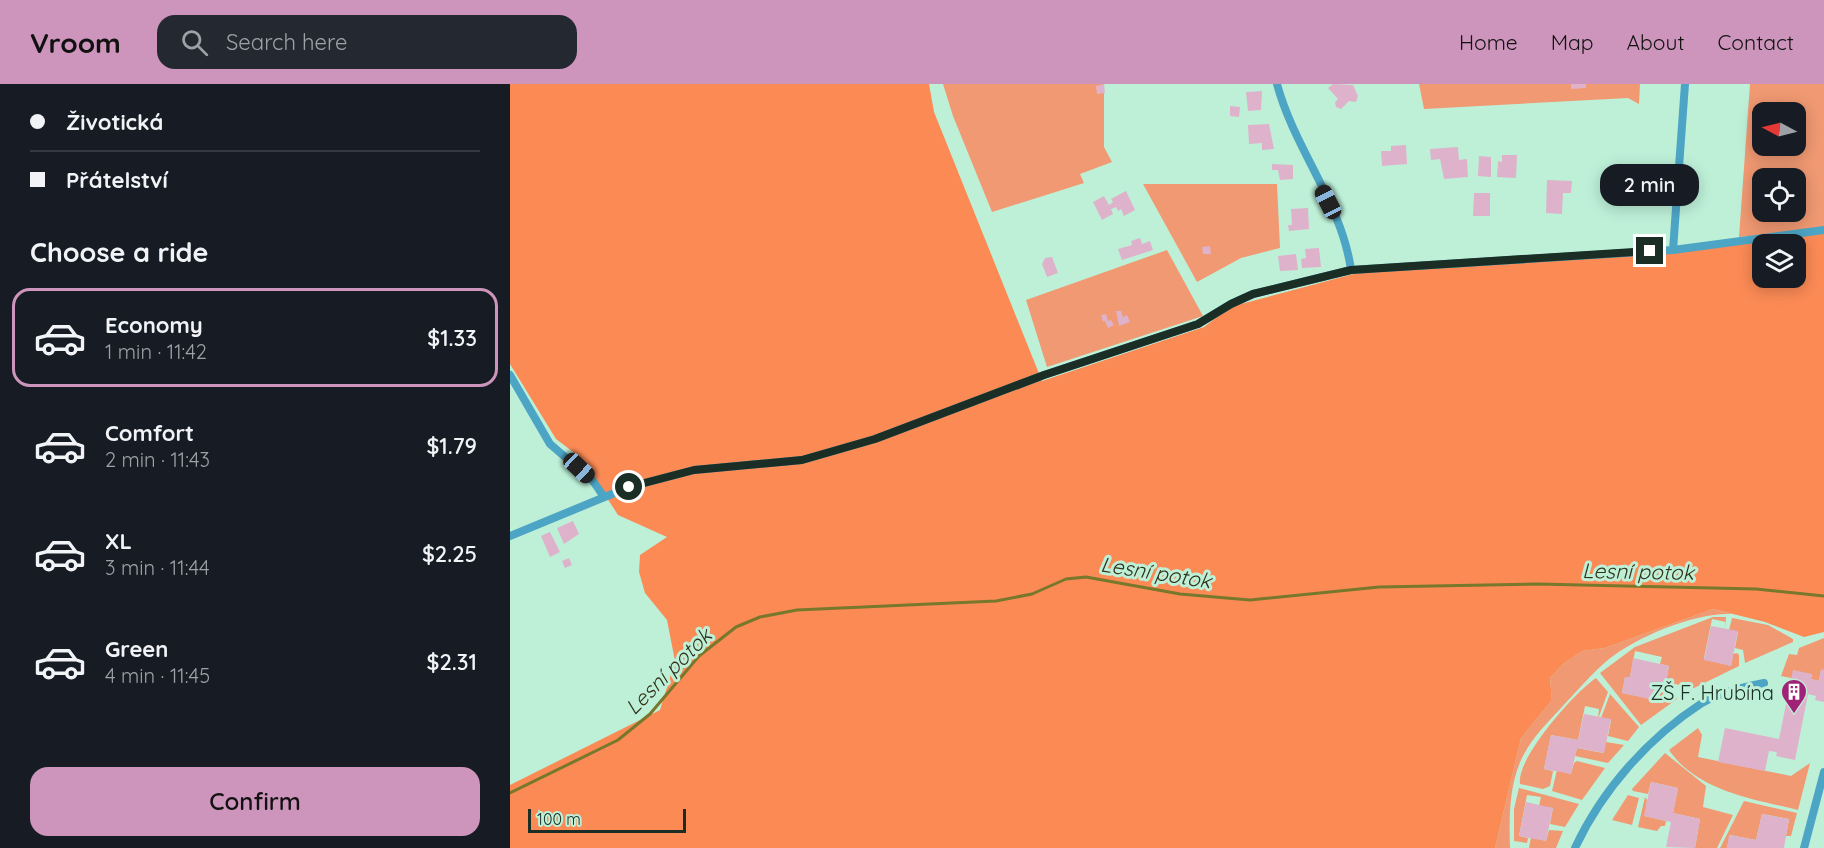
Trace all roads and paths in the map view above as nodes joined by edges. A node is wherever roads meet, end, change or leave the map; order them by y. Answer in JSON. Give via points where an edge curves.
{"nodes":[{"id":1,"x":1277,"y":84,"type":"edge"},
{"id":2,"x":1685,"y":84,"type":"edge"},
{"id":3,"x":1824,"y":230,"type":"edge"},
{"id":4,"x":1673,"y":250,"type":"junction"},
{"id":5,"x":1351,"y":270,"type":"junction"},
{"id":6,"x":510,"y":375,"type":"edge"},
{"id":7,"x":604,"y":497,"type":"junction"},
{"id":8,"x":510,"y":537,"type":"edge"},
{"id":9,"x":1764,"y":683,"type":"dead end"},
{"id":10,"x":1824,"y":772,"type":"edge"},
{"id":11,"x":1575,"y":848,"type":"edge"},
{"id":12,"x":1804,"y":848,"type":"edge"}],
"edges":[{"from":1,"to":5,"type":"street","via":[[1294,132],[1349,254]]},
{"from":2,"to":4,"type":"street"},
{"from":3,"to":4,"type":"street"},
{"from":4,"to":5,"type":"street"},
{"from":5,"to":7,"type":"street","via":[[1253,294],[1198,324],[1044,375],[875,439],[802,460],[694,470]]},
{"from":6,"to":7,"type":"street","via":[[550,444],[593,481]]},
{"from":7,"to":8,"type":"street"},
{"from":9,"to":11,"type":"street","via":[[1733,690],[1703,703],[1664,733],[1610,789]]},
{"from":10,"to":12,"type":"street"}]}
